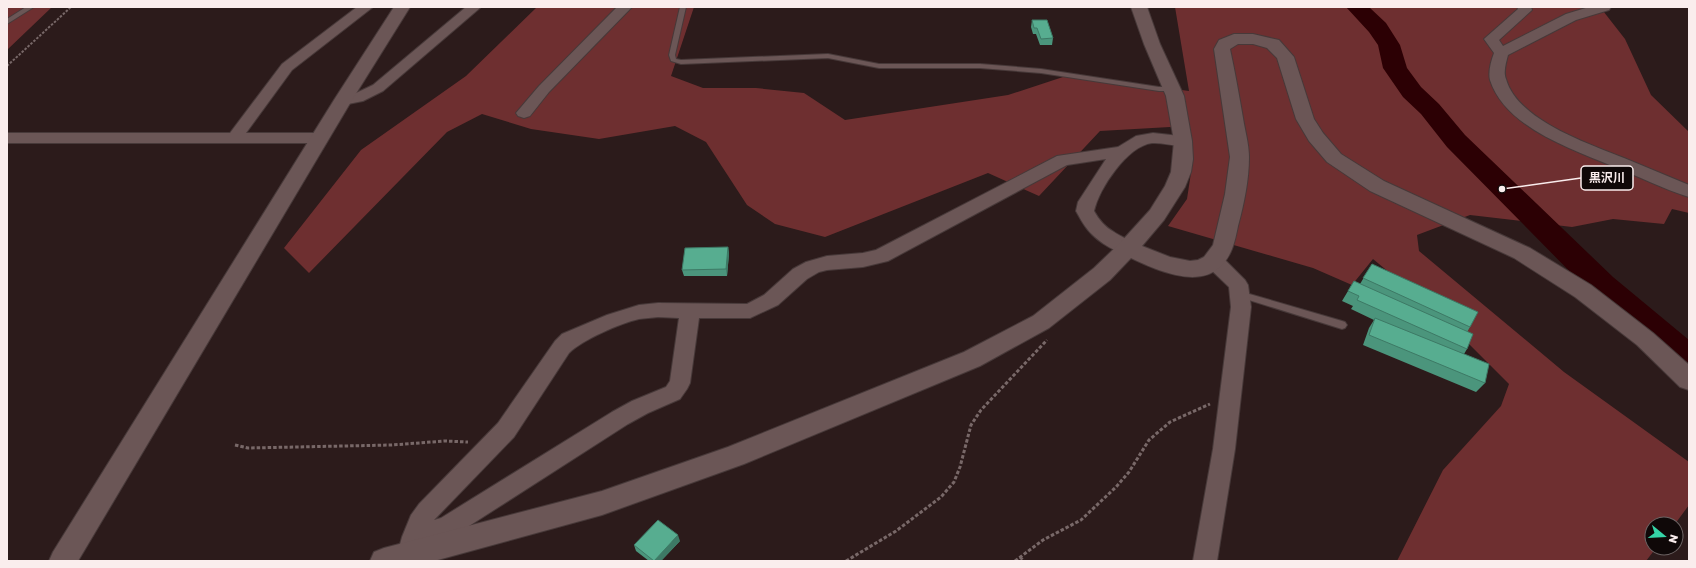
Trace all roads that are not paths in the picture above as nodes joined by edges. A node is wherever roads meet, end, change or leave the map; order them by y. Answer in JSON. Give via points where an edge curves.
{"nodes":[{"id":1,"x":31,"y":7,"type":"edge"},
{"id":2,"x":366,"y":7,"type":"edge"},
{"id":3,"x":402,"y":7,"type":"edge"},
{"id":4,"x":474,"y":7,"type":"edge"},
{"id":5,"x":624,"y":7,"type":"edge"},
{"id":6,"x":683,"y":7,"type":"edge"},
{"id":7,"x":1139,"y":7,"type":"edge"},
{"id":8,"x":1524,"y":7,"type":"edge"},
{"id":9,"x":1604,"y":7,"type":"edge"},
{"id":10,"x":7,"y":22,"type":"edge"},
{"id":11,"x":1501,"y":53,"type":"junction"},
{"id":12,"x":1173,"y":89,"type":"junction"},
{"id":13,"x":343,"y":100,"type":"junction"},
{"id":14,"x":524,"y":113,"type":"dead end"},
{"id":15,"x":235,"y":137,"type":"junction"},
{"id":16,"x":7,"y":138,"type":"edge"},
{"id":17,"x":320,"y":138,"type":"junction"},
{"id":18,"x":1183,"y":142,"type":"junction"},
{"id":19,"x":1120,"y":152,"type":"junction"},
{"id":20,"x":1689,"y":191,"type":"edge"},
{"id":21,"x":1128,"y":248,"type":"junction"},
{"id":22,"x":1213,"y":260,"type":"junction"},
{"id":23,"x":1240,"y":294,"type":"junction"},
{"id":24,"x":690,"y":311,"type":"junction"},
{"id":25,"x":1342,"y":325,"type":"dead end"},
{"id":26,"x":1689,"y":380,"type":"edge"},
{"id":27,"x":411,"y":546,"type":"junction"},
{"id":28,"x":63,"y":561,"type":"edge"},
{"id":29,"x":384,"y":561,"type":"edge"},
{"id":30,"x":1205,"y":561,"type":"edge"}],
"edges":[{"from":1,"to":10,"type":"lane"},
{"from":2,"to":15,"type":"street","via":[[286,67]]},
{"from":3,"to":13,"type":"street"},
{"from":4,"to":13,"type":"street","via":[[378,88],[358,98]]},
{"from":5,"to":14,"type":"street"},
{"from":6,"to":12,"type":"lane","via":[[672,55],[673,60],[681,62],[828,56],[879,66],[1041,71]]},
{"from":7,"to":12,"type":"street","via":[[1152,44]]},
{"from":8,"to":11,"type":"street","via":[[1525,10],[1491,39]]},
{"from":9,"to":11,"type":"street","via":[[1571,17]]},
{"from":11,"to":20,"type":"street","via":[[1497,65],[1498,80],[1506,96],[1538,125],[1579,147]]},
{"from":12,"to":18,"type":"street"},
{"from":13,"to":17,"type":"street"},
{"from":15,"to":16,"type":"street"},
{"from":15,"to":17,"type":"street"},
{"from":17,"to":28,"type":"street"},
{"from":18,"to":19,"type":"street","via":[[1152,138],[1132,143]]},
{"from":18,"to":21,"type":"street","via":[[1181,172],[1175,187],[1157,215]]},
{"from":19,"to":21,"type":"street","via":[[1087,202],[1085,211],[1091,224],[1103,235]]},
{"from":19,"to":24,"type":"street","via":[[1064,160],[881,256],[813,267],[800,274],[771,300],[750,311]]},
{"from":21,"to":22,"type":"street","via":[[1163,264],[1183,269],[1208,266]]},
{"from":21,"to":27,"type":"street","via":[[1102,274],[1041,322],[972,359],[735,456],[602,502],[498,532]]},
{"from":22,"to":23,"type":"street","via":[[1238,285]]},
{"from":22,"to":26,"type":"street","via":[[1220,252],[1236,193],[1240,164],[1222,49],[1234,39],[1253,39],[1273,44],[1285,57],[1305,119],[1334,158],[1377,186],[1522,253],[1583,291],[1645,339]]},
{"from":23,"to":25,"type":"lane"},
{"from":23,"to":30,"type":"street","via":[[1241,307],[1224,449]]},
{"from":24,"to":27,"type":"street","via":[[639,312],[569,340],[506,430],[427,511],[419,523]]},
{"from":24,"to":27,"type":"street","via":[[680,383],[673,393],[620,418],[447,527]]},
{"from":27,"to":29,"type":"street"}]}
